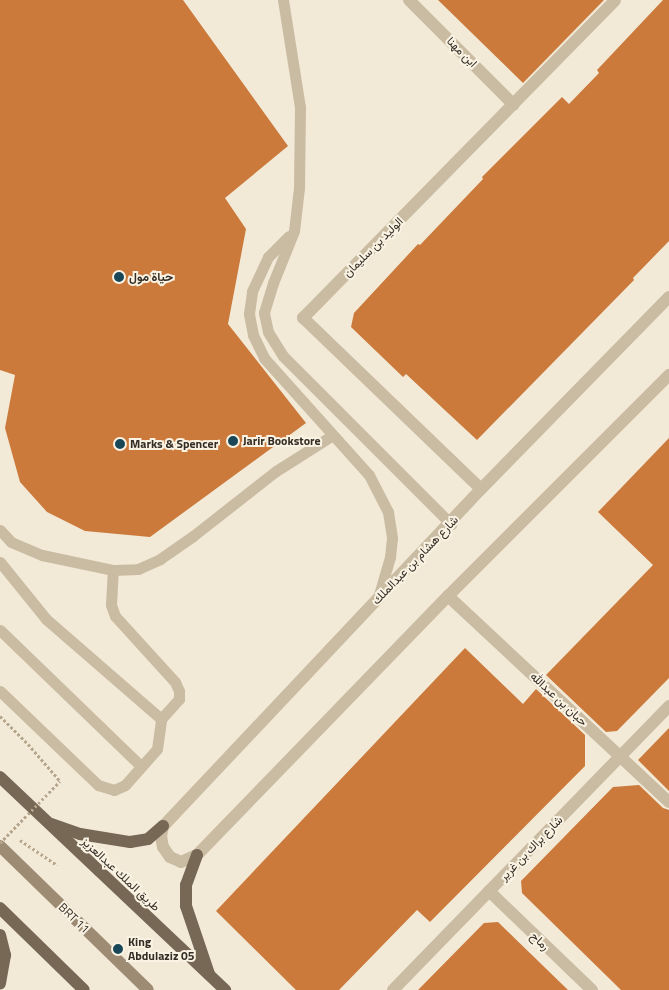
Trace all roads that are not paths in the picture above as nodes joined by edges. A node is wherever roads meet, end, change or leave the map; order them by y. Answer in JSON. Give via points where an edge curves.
{"nodes":[{"id":1,"x":283,"y":0,"type":"edge"},
{"id":2,"x":410,"y":0,"type":"edge"},
{"id":3,"x":615,"y":0,"type":"edge"},
{"id":4,"x":514,"y":105,"type":"junction"},
{"id":5,"x":294,"y":231,"type":"junction"},
{"id":6,"x":669,"y":298,"type":"edge"},
{"id":7,"x":669,"y":375,"type":"edge"},
{"id":8,"x":333,"y":435,"type":"junction"},
{"id":9,"x":482,"y":489,"type":"junction"},
{"id":10,"x":451,"y":524,"type":"junction"},
{"id":11,"x":0,"y":530,"type":"edge"},
{"id":12,"x":0,"y":562,"type":"edge"},
{"id":13,"x":112,"y":570,"type":"junction"},
{"id":14,"x":448,"y":596,"type":"junction"},
{"id":15,"x":378,"y":598,"type":"junction"},
{"id":16,"x":0,"y":630,"type":"edge"},
{"id":17,"x":0,"y":691,"type":"edge"},
{"id":18,"x":669,"y":706,"type":"edge"},
{"id":19,"x":161,"y":719,"type":"junction"},
{"id":20,"x":620,"y":755,"type":"junction"},
{"id":21,"x":141,"y":766,"type":"junction"},
{"id":22,"x":0,"y":777,"type":"edge"},
{"id":23,"x":669,"y":802,"type":"edge"},
{"id":24,"x":46,"y":823,"type":"junction"},
{"id":25,"x":163,"y":826,"type":"junction"},
{"id":26,"x":0,"y":846,"type":"edge"},
{"id":27,"x":197,"y":855,"type":"junction"},
{"id":28,"x":489,"y":891,"type":"junction"},
{"id":29,"x":0,"y":908,"type":"edge"},
{"id":30,"x":0,"y":935,"type":"edge"},
{"id":31,"x":210,"y":976,"type":"junction"},
{"id":32,"x":0,"y":984,"type":"edge"},
{"id":33,"x":84,"y":990,"type":"edge"},
{"id":34,"x":148,"y":990,"type":"edge"},
{"id":35,"x":225,"y":990,"type":"edge"},
{"id":36,"x":393,"y":990,"type":"edge"},
{"id":37,"x":592,"y":990,"type":"edge"}],
"edges":[{"from":1,"to":5,"type":"lane","via":[[300,107],[299,188]]},
{"from":2,"to":4,"type":"street","name":"ابن مهنا"},
{"from":3,"to":4,"type":"street","name":"الوليد بن سليمان"},
{"from":4,"to":9,"type":"street","name":"الوليد بن سليمان","via":[[303,318]]},
{"from":5,"to":8,"type":"lane","via":[[268,257],[252,292],[249,314],[253,335],[264,358]]},
{"from":5,"to":10,"type":"lane","via":[[272,283],[264,313],[268,332],[282,356]]},
{"from":6,"to":9,"type":"street","name":"شارع هشام بن عبدالملك"},
{"from":7,"to":14,"type":"street"},
{"from":8,"to":13,"type":"lane","via":[[276,470],[160,560],[138,569]]},
{"from":8,"to":15,"type":"lane","via":[[369,476],[388,512],[392,538],[390,557]]},
{"from":9,"to":10,"type":"street","name":"شارع هشام بن عبدالملك"},
{"from":10,"to":15,"type":"street","name":"شارع هشام بن عبدالملك"},
{"from":11,"to":13,"type":"lane","via":[[11,542],[42,555]]},
{"from":12,"to":19,"type":"lane","via":[[46,619]]},
{"from":13,"to":19,"type":"lane","via":[[111,605],[115,616],[175,682],[179,691],[179,699]]},
{"from":14,"to":20,"type":"street","name":"حبان بن عبدالله"},
{"from":14,"to":27,"type":"street"},
{"from":15,"to":25,"type":"street","name":"شارع هشام بن عبدالملك"},
{"from":16,"to":21,"type":"lane"},
{"from":17,"to":21,"type":"lane","via":[[98,786],[114,790],[125,785]]},
{"from":18,"to":20,"type":"street","name":"شارع براك بن غرير"},
{"from":19,"to":21,"type":"lane","via":[[157,749]]},
{"from":20,"to":23,"type":"street","name":"حبان بن عبدالله"},
{"from":20,"to":28,"type":"street","name":"شارع براك بن غرير"},
{"from":22,"to":24,"type":"main road","name":"طريق الملك عبدالعزيز"},
{"from":24,"to":25,"type":"main road","via":[[80,834],[130,842],[148,838]]},
{"from":24,"to":31,"type":"main road","name":"طريق الملك عبدالعزيز"},
{"from":25,"to":27,"type":"street","via":[[163,847],[170,857],[181,862]]},
{"from":26,"to":34,"type":"main road","name":"BRT 11"},
{"from":27,"to":31,"type":"main road","via":[[186,885],[186,906]]},
{"from":28,"to":36,"type":"street","name":"شارع براك بن غرير"},
{"from":28,"to":37,"type":"street","name":"رماح"},
{"from":29,"to":33,"type":"main road"},
{"from":30,"to":32,"type":"main road","via":[[5,955]]},
{"from":31,"to":35,"type":"main road","name":"طريق الملك عبدالعزيز"}]}
